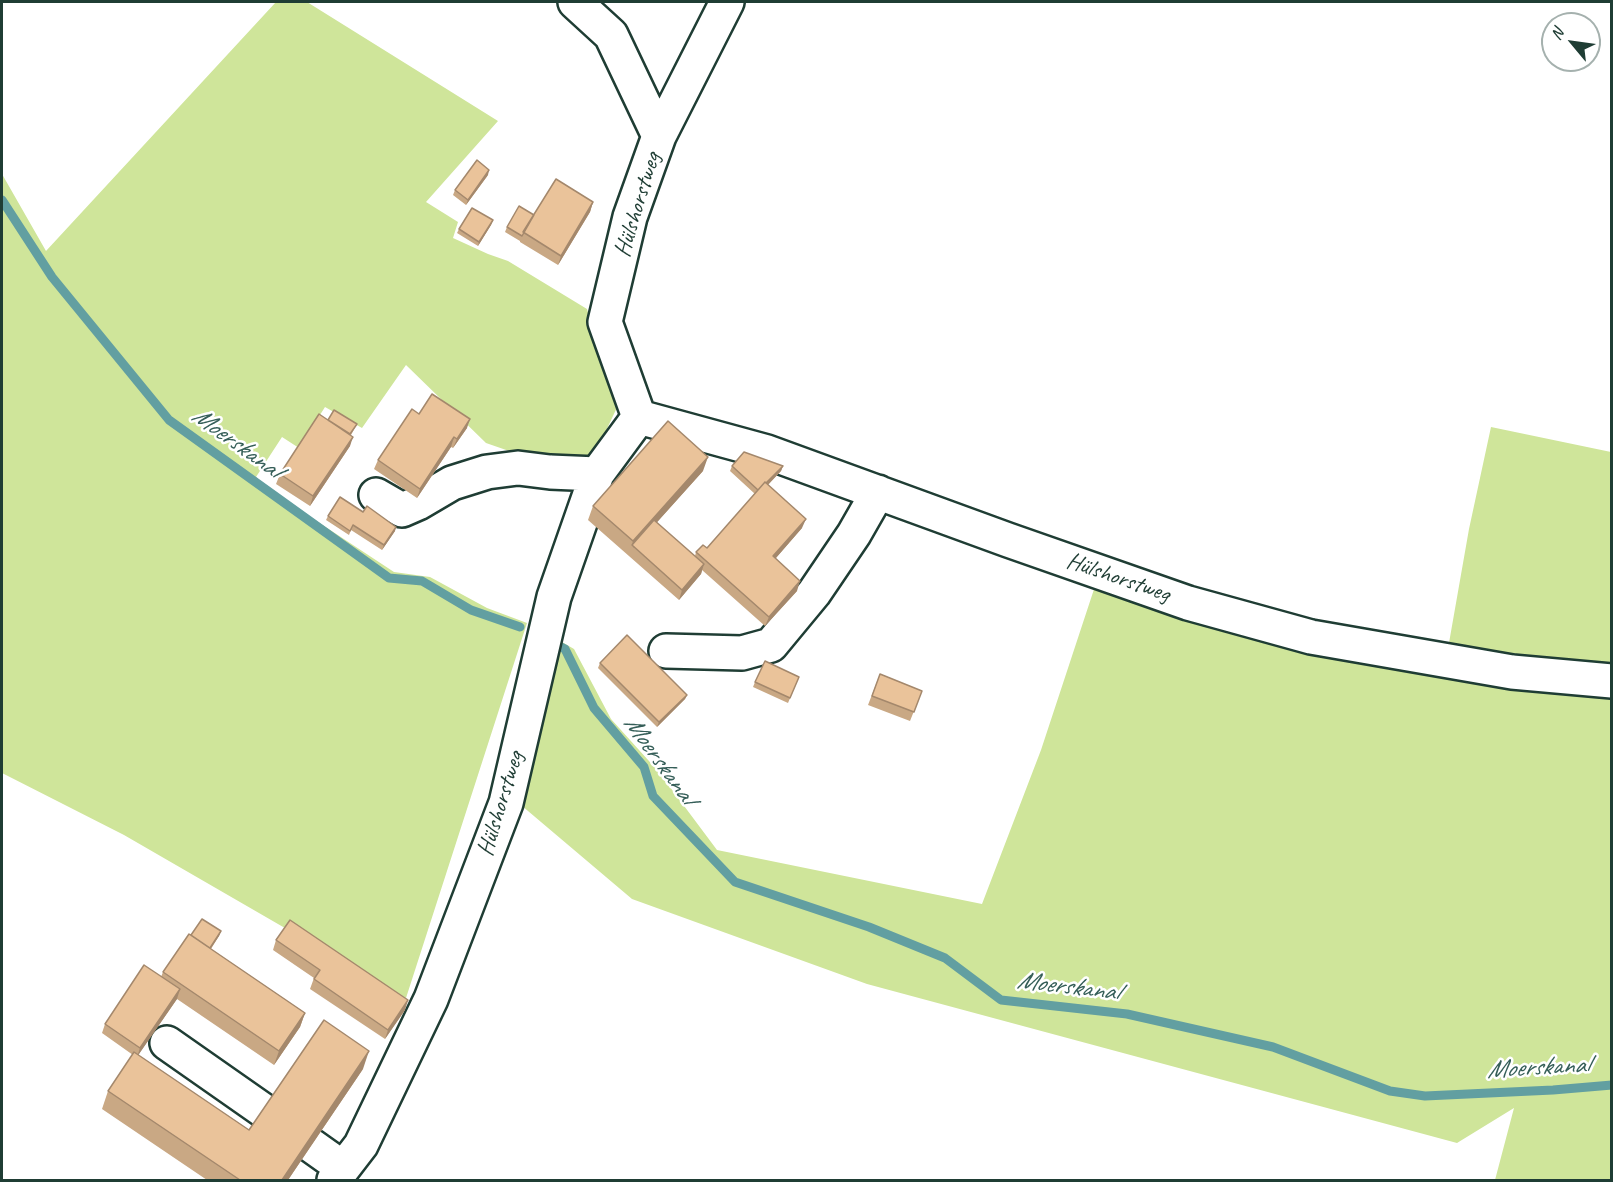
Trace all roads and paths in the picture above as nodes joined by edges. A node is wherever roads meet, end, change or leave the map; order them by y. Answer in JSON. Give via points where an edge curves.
{"nodes":[{"id":1,"x":575,"y":2,"type":"edge"},
{"id":2,"x":728,"y":2,"type":"edge"},
{"id":3,"x":659,"y":136,"type":"junction"},
{"id":4,"x":639,"y":417,"type":"junction"},
{"id":5,"x":597,"y":474,"type":"junction"},
{"id":6,"x":878,"y":492,"type":"junction"},
{"id":7,"x":376,"y":495,"type":"dead end"},
{"id":8,"x":666,"y":651,"type":"dead end"},
{"id":9,"x":1611,"y":681,"type":"edge"},
{"id":10,"x":167,"y":1043,"type":"dead end"},
{"id":11,"x":267,"y":1113,"type":"edge"},
{"id":12,"x":312,"y":1146,"type":"edge"},
{"id":13,"x":339,"y":1174,"type":"edge"}],
"edges":[{"from":1,"to":3,"type":"street","via":[[611,35]]},
{"from":2,"to":3,"type":"street","name":"Hülshorstweg"},
{"from":3,"to":4,"type":"street","name":"Hülshorstweg","via":[[630,217],[605,322]]},
{"from":4,"to":5,"type":"street","name":"Hülshorstweg"},
{"from":4,"to":6,"type":"street","name":"Hülshorstweg","via":[[767,452]]},
{"from":5,"to":7,"type":"street","via":[[518,468],[487,472],[452,483],[402,510]]},
{"from":5,"to":13,"type":"street","name":"Hülshorstweg","via":[[554,597],[506,803],[431,999],[361,1145]]},
{"from":6,"to":8,"type":"street","via":[[814,593],[771,645],[742,653]]},
{"from":6,"to":9,"type":"street","name":"Hülshorstweg","via":[[1188,603],[1311,637],[1512,672]]},
{"from":10,"to":11,"type":"street"},
{"from":12,"to":13,"type":"street"}]}
